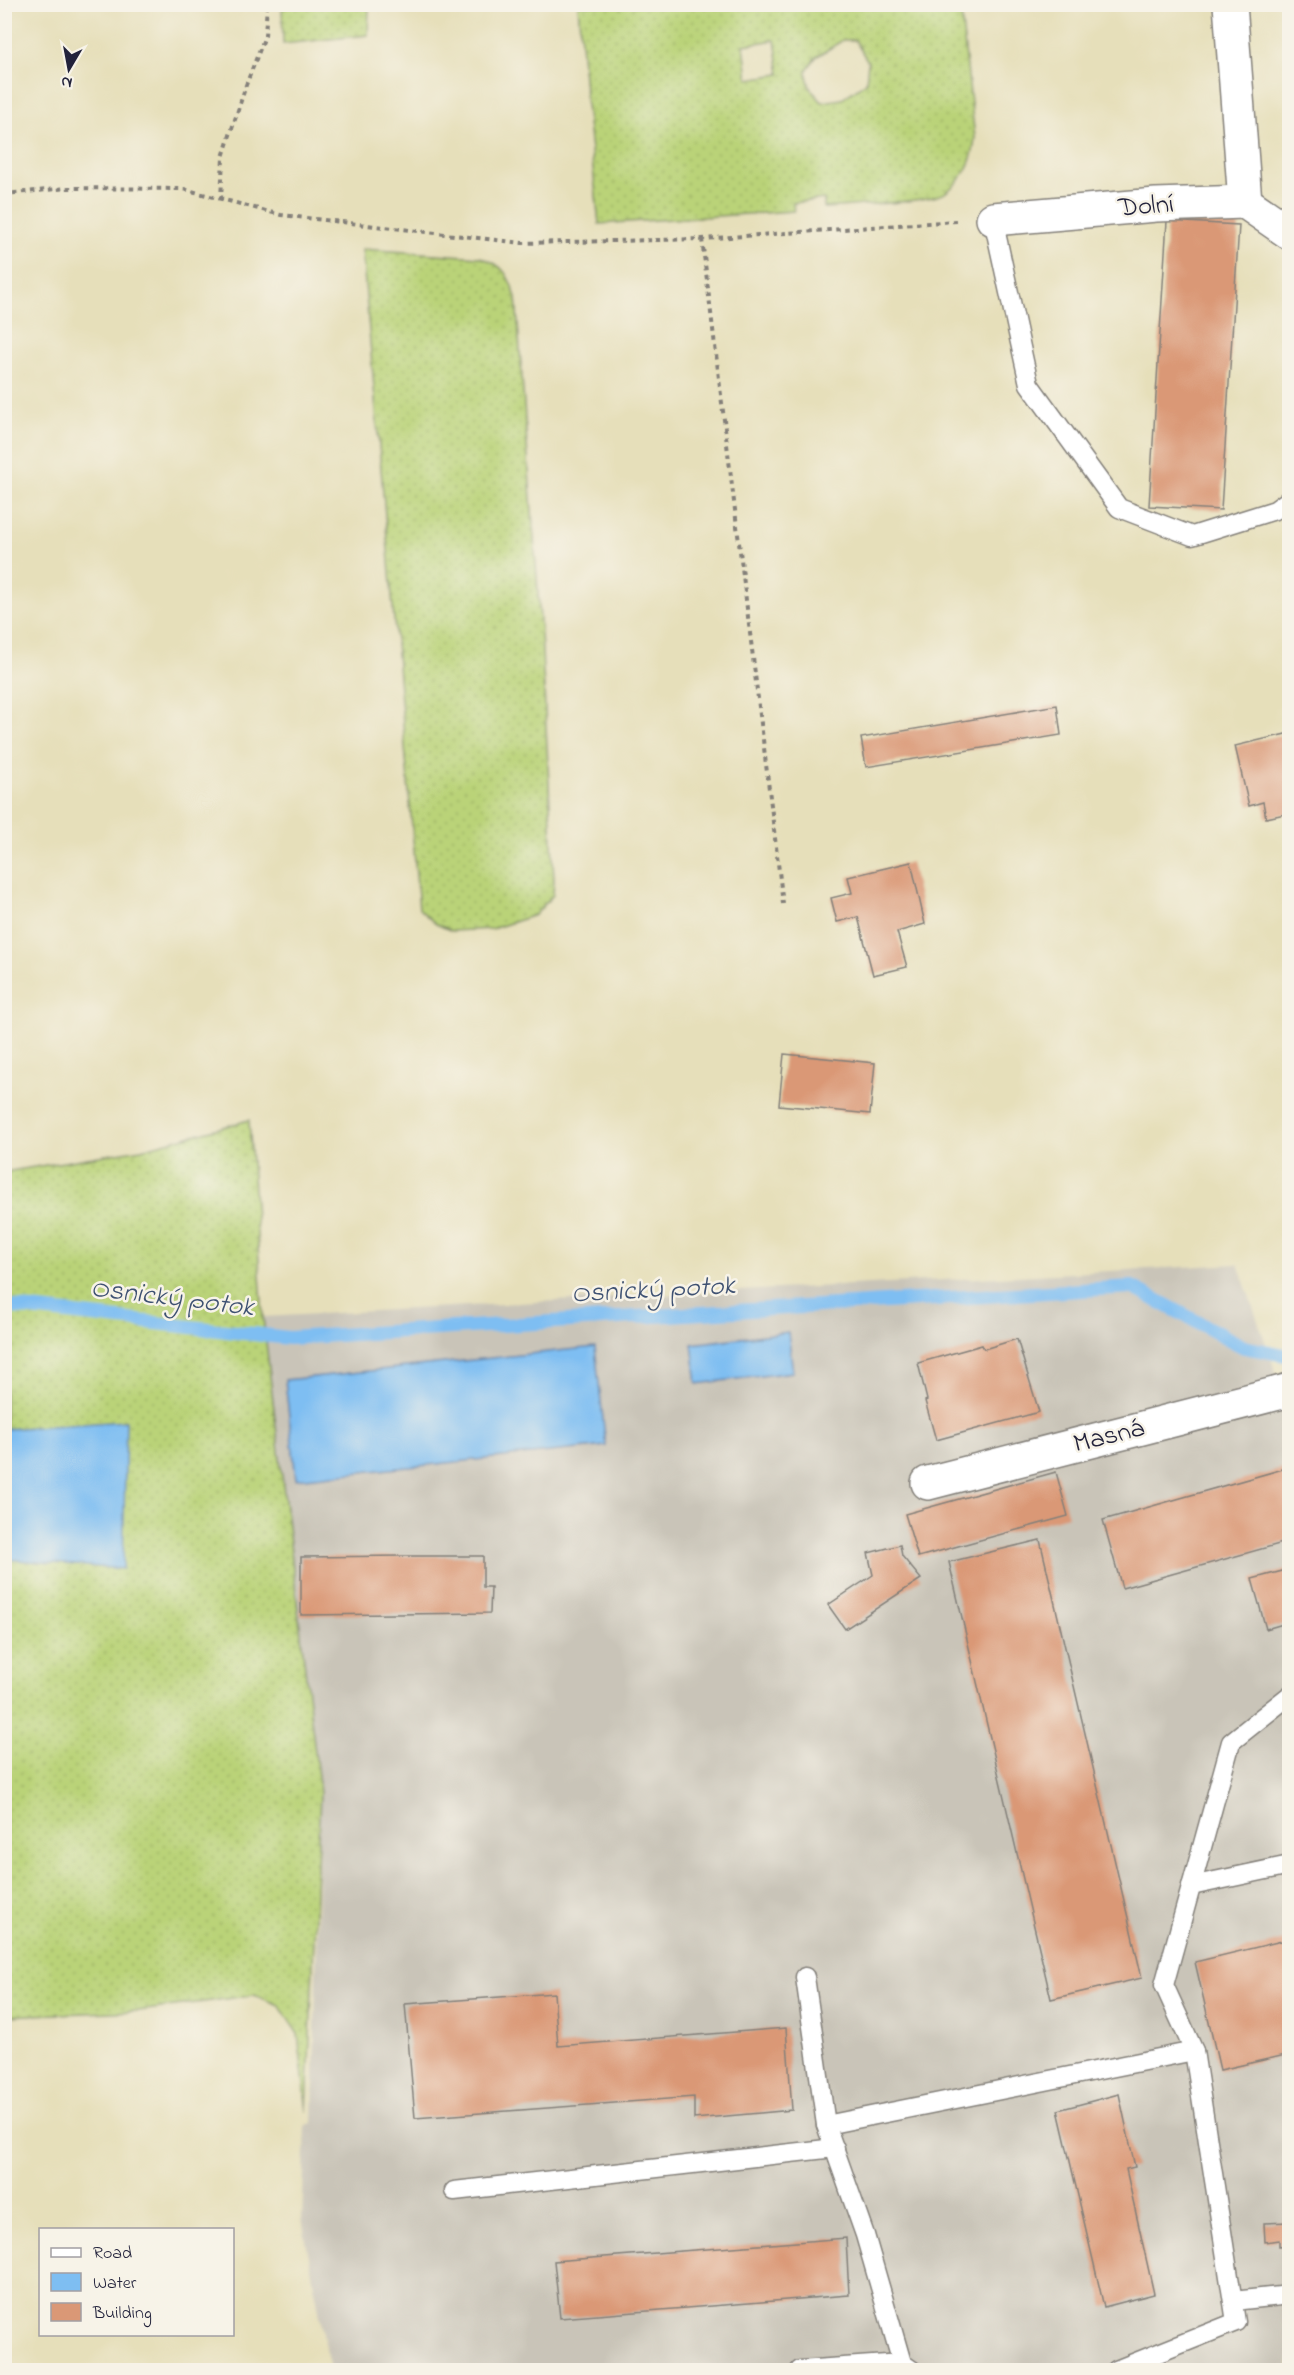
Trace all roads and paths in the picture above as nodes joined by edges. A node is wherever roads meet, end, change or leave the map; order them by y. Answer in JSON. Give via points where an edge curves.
{"nodes":[{"id":1,"x":267,"y":4,"type":"edge"},
{"id":2,"x":1230,"y":4,"type":"edge"},
{"id":3,"x":4,"y":194,"type":"edge"},
{"id":4,"x":221,"y":200,"type":"junction"},
{"id":5,"x":1245,"y":202,"type":"junction"},
{"id":6,"x":993,"y":219,"type":"junction"},
{"id":7,"x":1290,"y":233,"type":"edge"},
{"id":8,"x":702,"y":239,"type":"junction"},
{"id":9,"x":1290,"y":500,"type":"edge"},
{"id":10,"x":783,"y":904,"type":"dead end"},
{"id":11,"x":1290,"y":1390,"type":"edge"},
{"id":12,"x":928,"y":1483,"type":"dead end"},
{"id":13,"x":1290,"y":1695,"type":"edge"},
{"id":14,"x":1290,"y":1865,"type":"edge"},
{"id":15,"x":1191,"y":1886,"type":"junction"},
{"id":16,"x":805,"y":1977,"type":"dead end"},
{"id":17,"x":1194,"y":2051,"type":"junction"},
{"id":18,"x":826,"y":2124,"type":"junction"},
{"id":19,"x":835,"y":2148,"type":"junction"},
{"id":20,"x":454,"y":2191,"type":"dead end"},
{"id":21,"x":1290,"y":2295,"type":"edge"},
{"id":22,"x":1233,"y":2301,"type":"junction"},
{"id":23,"x":906,"y":2368,"type":"edge"},
{"id":24,"x":800,"y":2370,"type":"edge"},
{"id":25,"x":1116,"y":2370,"type":"edge"}],
"edges":[{"from":1,"to":4,"type":"path","via":[[265,36],[223,157]]},
{"from":2,"to":5,"type":"street"},
{"from":3,"to":4,"type":"path","via":[[68,188],[184,189]]},
{"from":4,"to":8,"type":"path","via":[[281,215],[522,243]]},
{"from":5,"to":6,"type":"street","name":"Dolní"},
{"from":5,"to":7,"type":"street"},
{"from":6,"to":8,"type":"path"},
{"from":6,"to":9,"type":"lane","via":[[1029,384],[1119,508],[1192,536],[1275,510]]},
{"from":8,"to":10,"type":"path"},
{"from":11,"to":12,"type":"street","name":"Masná"},
{"from":13,"to":15,"type":"lane","via":[[1231,1742]]},
{"from":14,"to":15,"type":"lane"},
{"from":15,"to":17,"type":"lane","via":[[1164,1985]]},
{"from":16,"to":18,"type":"lane"},
{"from":17,"to":18,"type":"lane"},
{"from":17,"to":22,"type":"lane"},
{"from":18,"to":19,"type":"lane"},
{"from":19,"to":20,"type":"lane"},
{"from":19,"to":23,"type":"lane"},
{"from":21,"to":22,"type":"lane"},
{"from":22,"to":25,"type":"lane","via":[[1236,2322]]},
{"from":23,"to":24,"type":"lane"}]}
